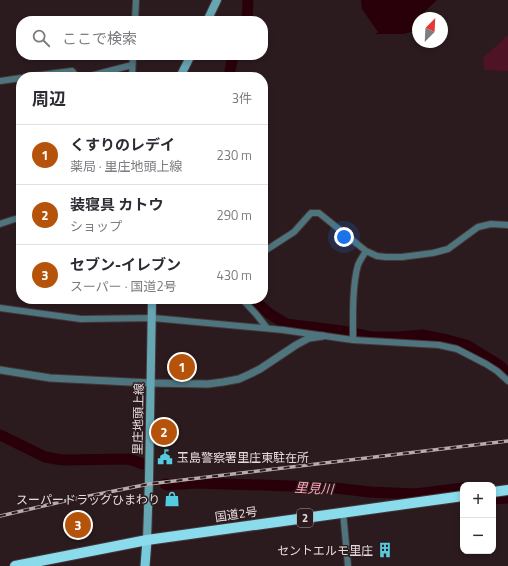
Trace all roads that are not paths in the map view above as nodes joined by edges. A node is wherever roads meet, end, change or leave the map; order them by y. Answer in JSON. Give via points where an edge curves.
{"nodes":[{"id":1,"x":136,"y":0,"type":"edge"},
{"id":2,"x":217,"y":0,"type":"edge"},
{"id":3,"x":136,"y":16,"type":"edge"},
{"id":4,"x":209,"y":16,"type":"edge"},
{"id":5,"x":132,"y":60,"type":"edge"},
{"id":6,"x":188,"y":60,"type":"edge"},
{"id":7,"x":132,"y":64,"type":"junction"},
{"id":8,"x":104,"y":72,"type":"edge"},
{"id":9,"x":132,"y":72,"type":"edge"},
{"id":10,"x":182,"y":72,"type":"edge"},
{"id":11,"x":16,"y":79,"type":"edge"},
{"id":12,"x":0,"y":81,"type":"edge"},
{"id":13,"x":16,"y":219,"type":"edge"},
{"id":14,"x":0,"y":224,"type":"edge"},
{"id":15,"x":508,"y":225,"type":"edge"},
{"id":16,"x":268,"y":249,"type":"edge"},
{"id":17,"x":366,"y":251,"type":"junction"},
{"id":18,"x":152,"y":304,"type":"edge"},
{"id":19,"x":247,"y":304,"type":"edge"},
{"id":20,"x":0,"y":308,"type":"edge"},
{"id":21,"x":153,"y":318,"type":"junction"},
{"id":22,"x":267,"y":328,"type":"junction"},
{"id":23,"x":323,"y":336,"type":"junction"},
{"id":24,"x":353,"y":340,"type":"junction"},
{"id":25,"x":0,"y":370,"type":"edge"},
{"id":26,"x":508,"y":380,"type":"edge"},
{"id":27,"x":150,"y":383,"type":"junction"},
{"id":28,"x":508,"y":490,"type":"edge"},
{"id":29,"x":496,"y":492,"type":"edge"},
{"id":30,"x":460,"y":496,"type":"edge"},
{"id":31,"x":343,"y":512,"type":"junction"},
{"id":32,"x":147,"y":540,"type":"junction"},
{"id":33,"x":15,"y":566,"type":"edge"},
{"id":34,"x":145,"y":566,"type":"edge"},
{"id":35,"x":348,"y":566,"type":"edge"}],
"edges":[{"from":1,"to":3,"type":"street"},
{"from":2,"to":4,"type":"main road"},
{"from":5,"to":7,"type":"street"},
{"from":6,"to":10,"type":"main road"},
{"from":7,"to":8,"type":"street"},
{"from":7,"to":9,"type":"street"},
{"from":11,"to":12,"type":"street"},
{"from":13,"to":14,"type":"street"},
{"from":15,"to":17,"type":"street","via":[[491,224],[478,227],[448,249],[433,253],[386,258]]},
{"from":16,"to":17,"type":"street","via":[[294,232],[311,213],[319,213]]},
{"from":17,"to":24,"type":"street","via":[[357,274]]},
{"from":18,"to":21,"type":"main road","name":"里庄地頭上線"},
{"from":19,"to":22,"type":"street"},
{"from":20,"to":21,"type":"street","via":[[81,319]]},
{"from":21,"to":22,"type":"street"},
{"from":21,"to":27,"type":"main road","name":"里庄地頭上線"},
{"from":22,"to":23,"type":"street"},
{"from":23,"to":24,"type":"street"},
{"from":23,"to":27,"type":"street","via":[[309,338],[260,369],[239,378],[208,384]]},
{"from":24,"to":26,"type":"street","via":[[428,343],[457,349],[486,364]]},
{"from":25,"to":27,"type":"street","via":[[50,378]]},
{"from":27,"to":32,"type":"main road","name":"里庄地頭上線"},
{"from":28,"to":29,"type":"highway"},
{"from":30,"to":31,"type":"highway","name":"国道2号","number":"2"},
{"from":31,"to":32,"type":"highway","name":"国道2号","number":"2"},
{"from":31,"to":35,"type":"street"},
{"from":32,"to":33,"type":"highway","name":"国道2号","number":"2"},
{"from":32,"to":34,"type":"main road"}]}
